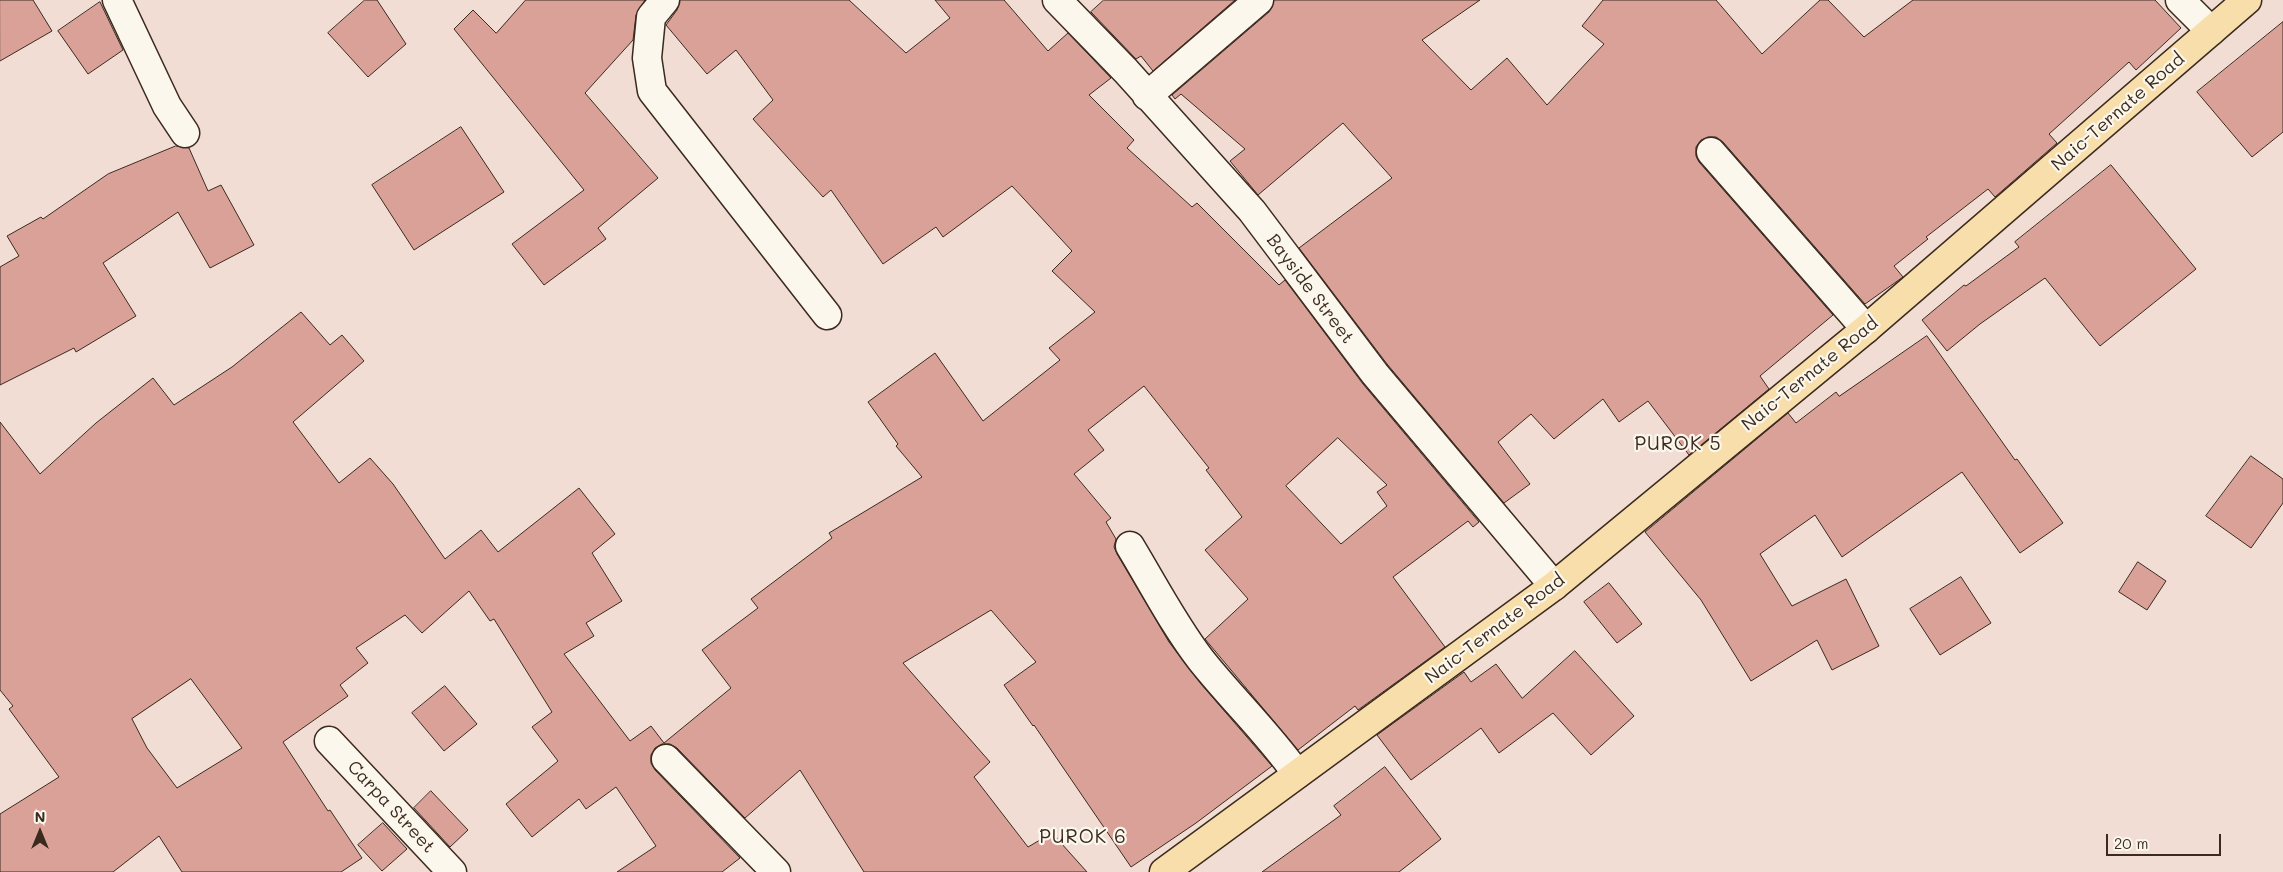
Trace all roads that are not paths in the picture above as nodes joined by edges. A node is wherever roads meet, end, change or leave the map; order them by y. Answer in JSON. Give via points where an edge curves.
{"nodes":[{"id":1,"x":117,"y":0,"type":"edge"},
{"id":2,"x":664,"y":0,"type":"edge"},
{"id":3,"x":1057,"y":0,"type":"edge"},
{"id":4,"x":1258,"y":0,"type":"edge"},
{"id":5,"x":2180,"y":0,"type":"edge"},
{"id":6,"x":2247,"y":0,"type":"edge"},
{"id":7,"x":2212,"y":31,"type":"junction"},
{"id":8,"x":1148,"y":96,"type":"junction"},
{"id":9,"x":185,"y":132,"type":"dead end"},
{"id":10,"x":1710,"y":152,"type":"dead end"},
{"id":11,"x":827,"y":315,"type":"dead end"},
{"id":12,"x":1866,"y":329,"type":"junction"},
{"id":13,"x":1130,"y":546,"type":"dead end"},
{"id":14,"x":1554,"y":586,"type":"junction"},
{"id":15,"x":329,"y":741,"type":"dead end"},
{"id":16,"x":666,"y":759,"type":"dead end"},
{"id":17,"x":1297,"y":774,"type":"junction"},
{"id":18,"x":452,"y":872,"type":"edge"},
{"id":19,"x":776,"y":872,"type":"edge"},
{"id":20,"x":1164,"y":872,"type":"edge"}],
"edges":[{"from":1,"to":9,"type":"street","via":[[167,106]]},
{"from":2,"to":11,"type":"street","via":[[651,17],[647,58],[652,91]]},
{"from":3,"to":8,"type":"street","name":"Bayside Street"},
{"from":4,"to":8,"type":"street"},
{"from":5,"to":7,"type":"street"},
{"from":6,"to":7,"type":"main road","name":"Naic-Ternate Road"},
{"from":7,"to":12,"type":"main road","name":"Naic-Ternate Road"},
{"from":8,"to":14,"type":"street","name":"Bayside Street","via":[[1252,211],[1375,374]]},
{"from":10,"to":12,"type":"street"},
{"from":12,"to":14,"type":"main road","name":"Naic-Ternate Road"},
{"from":13,"to":17,"type":"street","via":[[1201,660]]},
{"from":14,"to":17,"type":"main road","name":"Naic-Ternate Road"},
{"from":15,"to":18,"type":"street","name":"Carpa Street"},
{"from":16,"to":19,"type":"street"},
{"from":17,"to":20,"type":"main road","name":"Naic-Ternate Road"}]}
